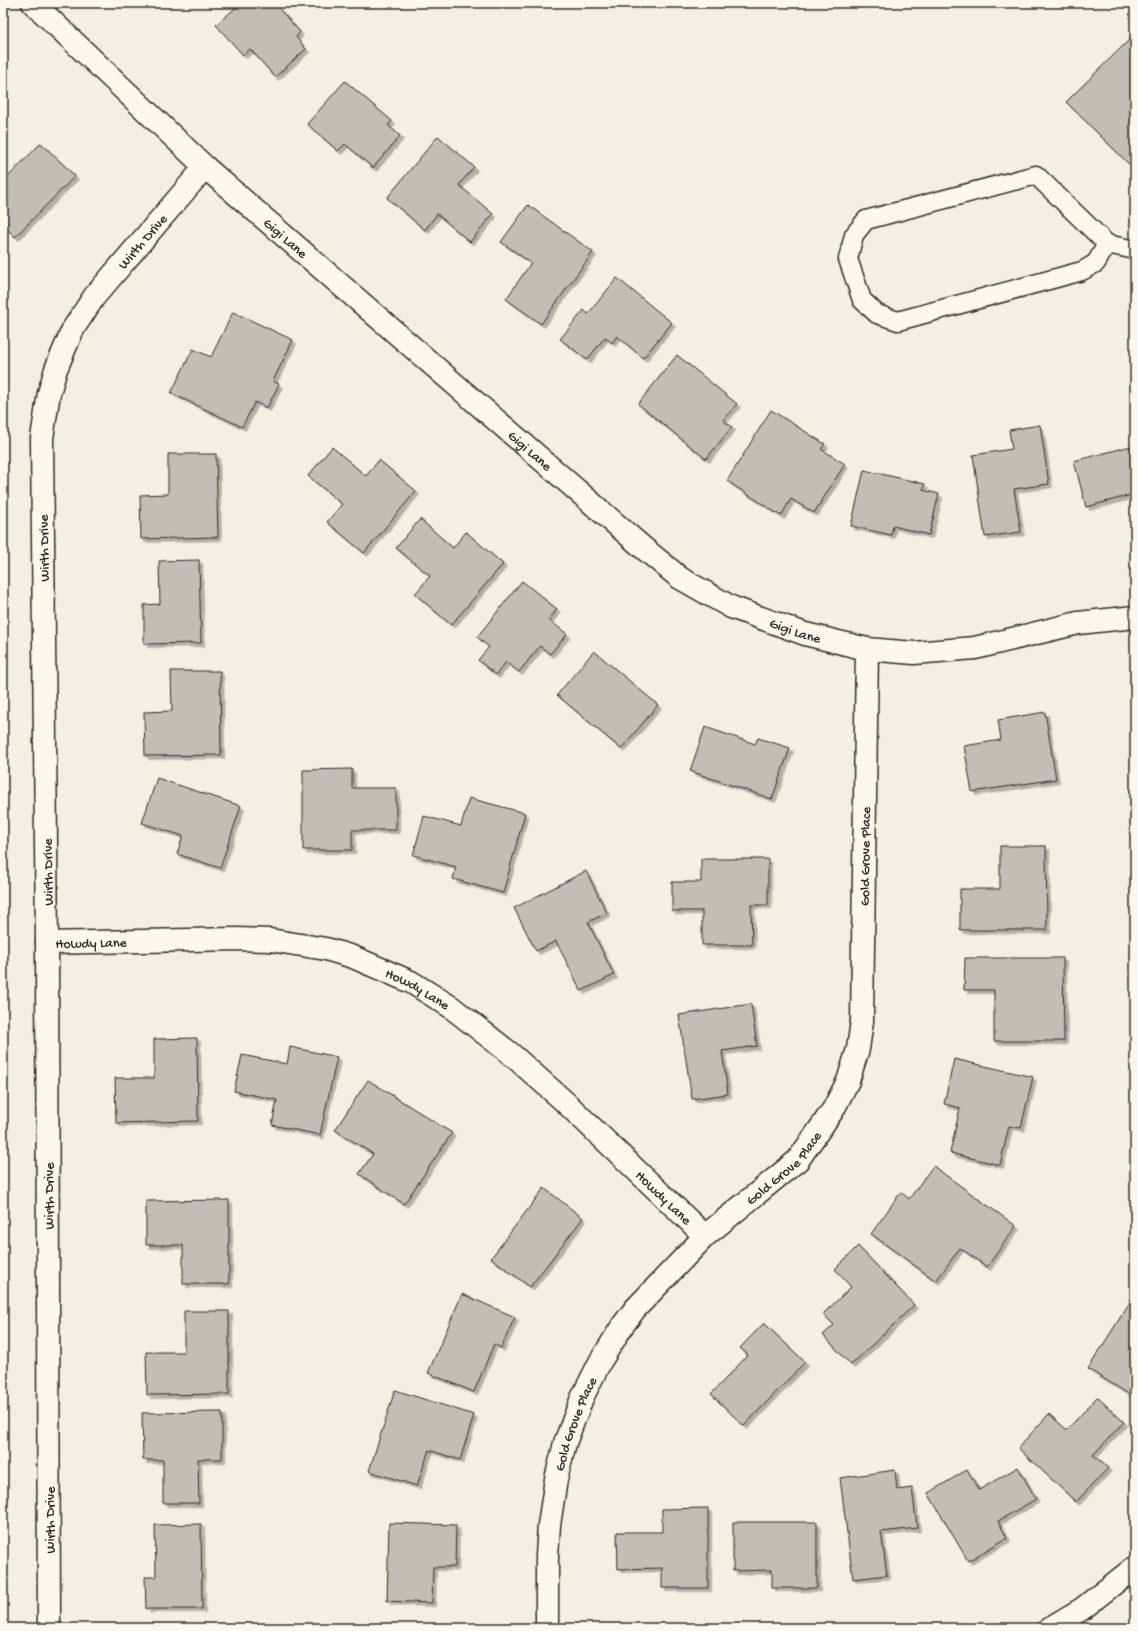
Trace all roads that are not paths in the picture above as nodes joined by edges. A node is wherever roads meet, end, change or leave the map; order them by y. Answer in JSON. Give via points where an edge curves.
{"nodes":[{"id":1,"x":33,"y":3,"type":"edge"},
{"id":2,"x":205,"y":167,"type":"junction"},
{"id":3,"x":1107,"y":244,"type":"junction"},
{"id":4,"x":1135,"y":250,"type":"edge"},
{"id":5,"x":1135,"y":617,"type":"edge"},
{"id":6,"x":867,"y":649,"type":"junction"},
{"id":7,"x":47,"y":943,"type":"junction"},
{"id":8,"x":705,"y":1236,"type":"junction"},
{"id":9,"x":1135,"y":1567,"type":"edge"},
{"id":10,"x":49,"y":1628,"type":"edge"},
{"id":11,"x":547,"y":1628,"type":"edge"},
{"id":12,"x":1050,"y":1628,"type":"edge"}],
"edges":[{"from":1,"to":2,"type":"street","name":"Gigi Lane"},
{"from":2,"to":6,"type":"street","name":"Gigi Lane","via":[[680,578],[731,607],[805,634]]},
{"from":2,"to":7,"type":"street","name":"Wirth Drive","via":[[94,297],[73,329],[49,392],[42,438]]},
{"from":3,"to":3,"type":"lane","via":[[1036,175],[866,220],[854,235],[848,259],[862,300],[877,314],[898,321],[1082,271],[1096,263]]},
{"from":3,"to":4,"type":"lane"},
{"from":5,"to":6,"type":"street","name":"Gigi Lane","via":[[1078,623],[975,648],[914,653]]},
{"from":6,"to":8,"type":"street","name":"Gold Grove Place","via":[[862,1021],[858,1049],[848,1081],[833,1110],[798,1160]]},
{"from":7,"to":8,"type":"street","name":"Howdy Lane","via":[[270,940],[353,957],[411,982],[451,1007],[511,1054]]},
{"from":7,"to":10,"type":"street","name":"Wirth Drive"},
{"from":8,"to":11,"type":"street","name":"Gold Grove Place","via":[[635,1309],[600,1362],[582,1398],[565,1443],[552,1502],[547,1556]]},
{"from":9,"to":12,"type":"street","via":[[1082,1609]]}]}
